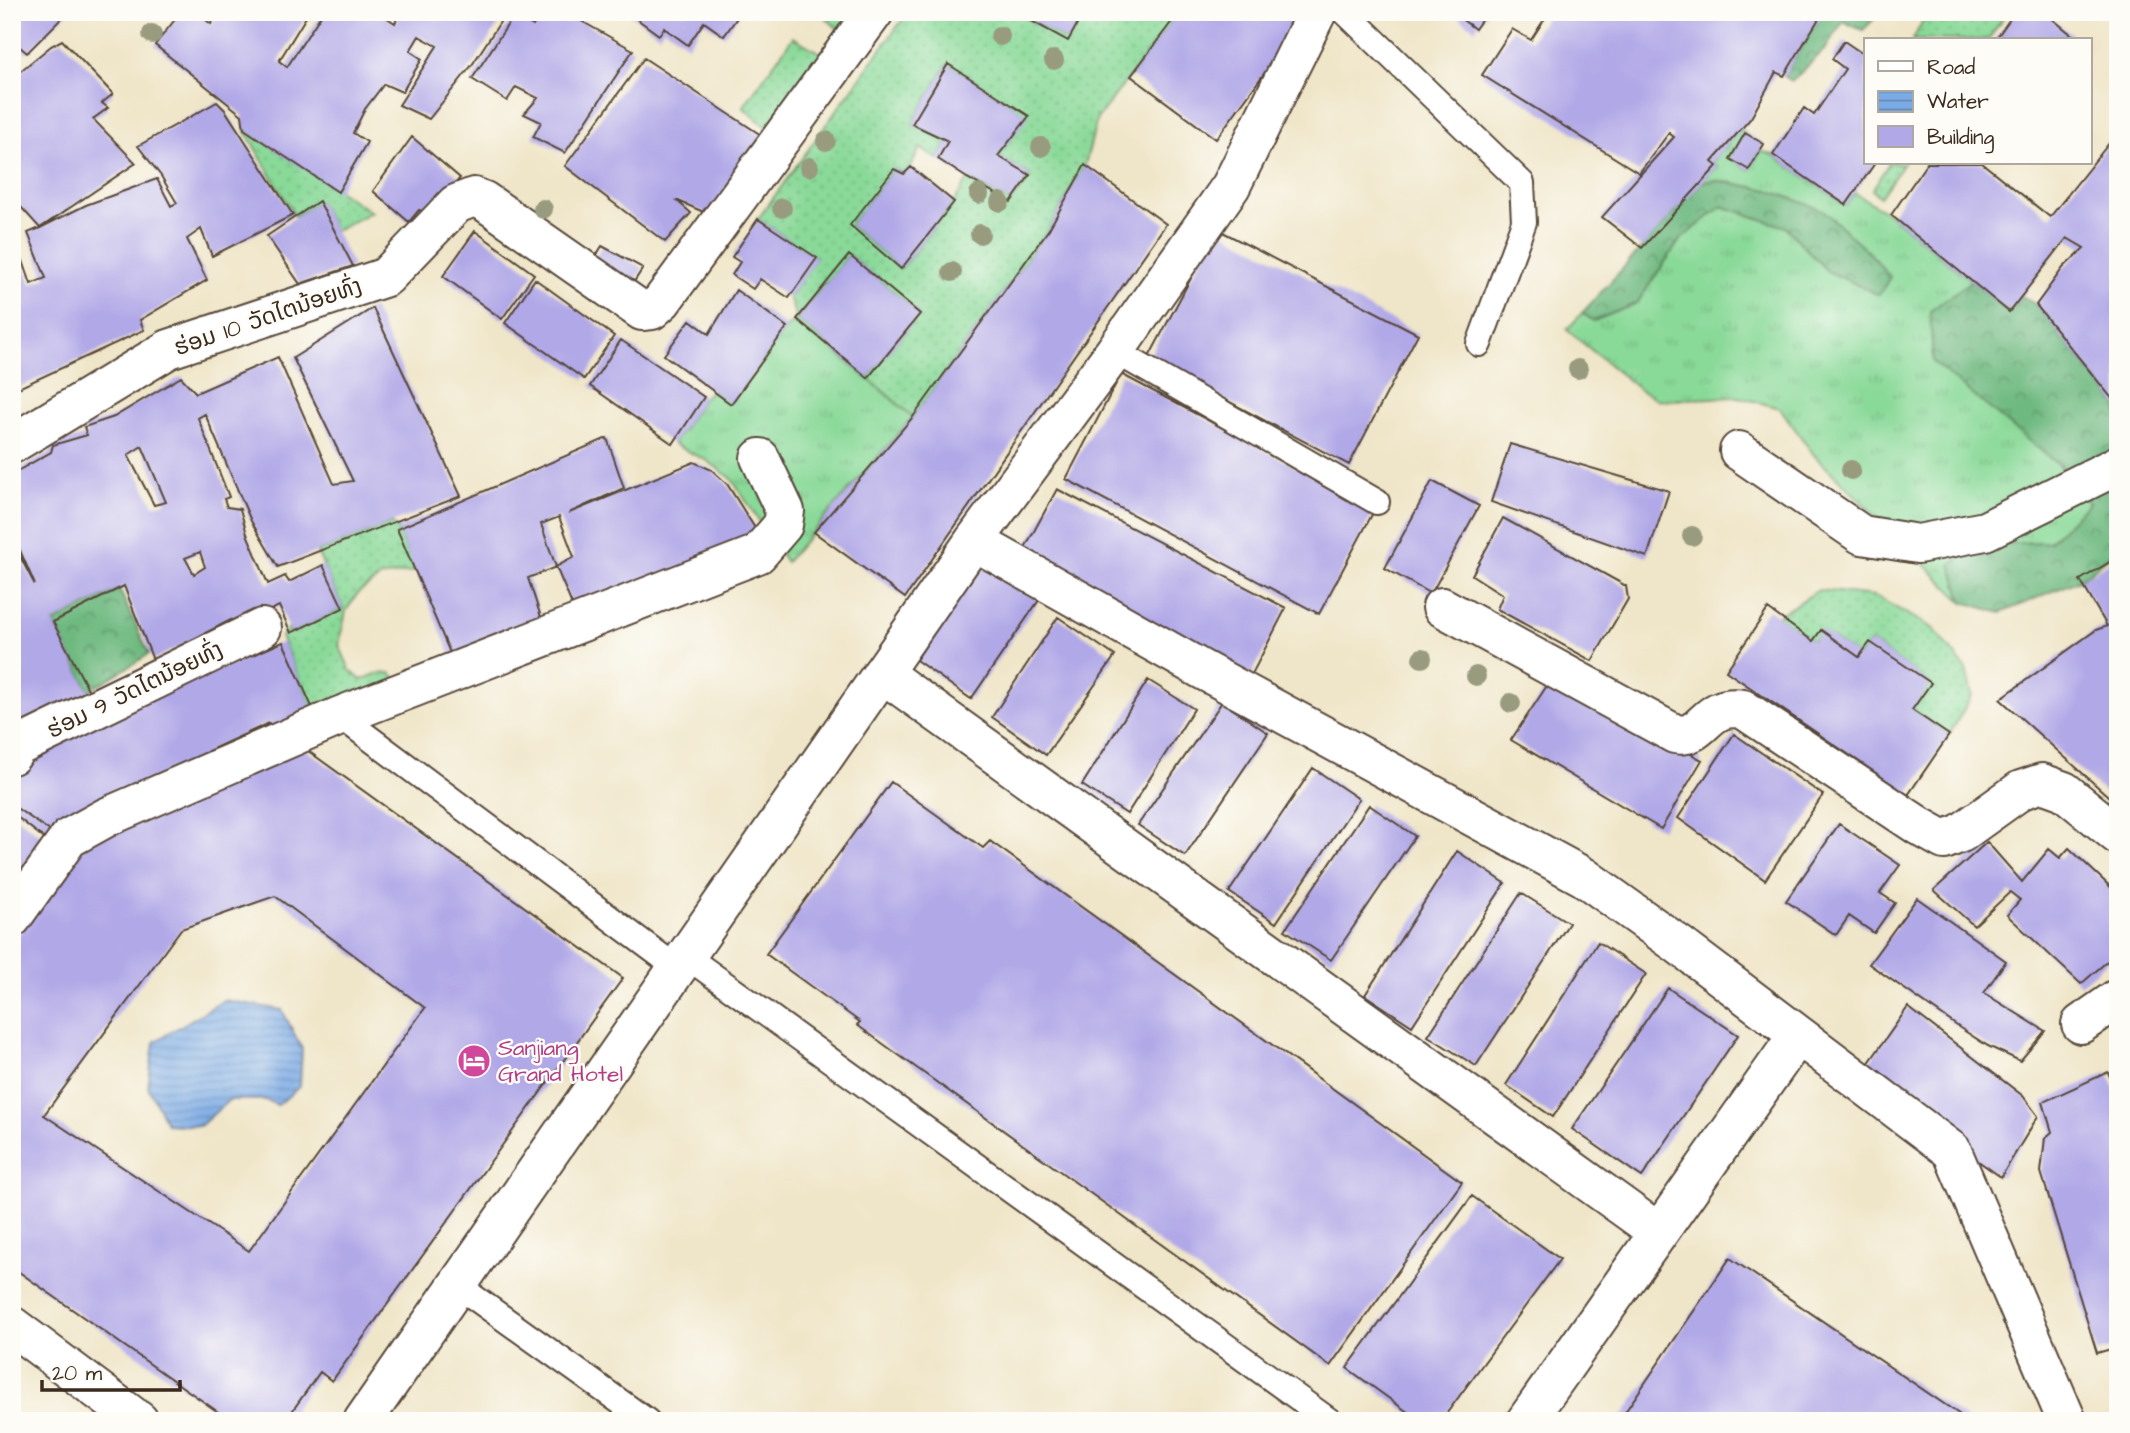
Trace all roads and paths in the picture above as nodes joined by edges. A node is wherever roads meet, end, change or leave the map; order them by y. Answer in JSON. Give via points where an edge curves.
{"nodes":[{"id":1,"x":874,"y":12,"type":"edge"},
{"id":2,"x":1317,"y":12,"type":"edge"},
{"id":3,"x":1345,"y":12,"type":"edge"},
{"id":4,"x":1479,"y":344,"type":"dead end"},
{"id":5,"x":1115,"y":351,"type":"junction"},
{"id":6,"x":12,"y":444,"type":"edge"},
{"id":7,"x":1739,"y":451,"type":"dead end"},
{"id":8,"x":760,"y":458,"type":"dead end"},
{"id":9,"x":2118,"y":465,"type":"edge"},
{"id":10,"x":1377,"y":502,"type":"dead end"},
{"id":11,"x":974,"y":541,"type":"junction"},
{"id":12,"x":1442,"y":607,"type":"dead end"},
{"id":13,"x":262,"y":628,"type":"dead end"},
{"id":14,"x":882,"y":673,"type":"junction"},
{"id":15,"x":340,"y":716,"type":"junction"},
{"id":16,"x":12,"y":755,"type":"edge"},
{"id":17,"x":2118,"y":835,"type":"edge"},
{"id":18,"x":12,"y":918,"type":"edge"},
{"id":19,"x":681,"y":962,"type":"junction"},
{"id":20,"x":2118,"y":998,"type":"edge"},
{"id":21,"x":2081,"y":1024,"type":"dead end"},
{"id":22,"x":1798,"y":1035,"type":"junction"},
{"id":23,"x":1658,"y":1232,"type":"junction"},
{"id":24,"x":457,"y":1286,"type":"junction"},
{"id":25,"x":12,"y":1326,"type":"edge"},
{"id":26,"x":1539,"y":1416,"type":"edge"},
{"id":27,"x":139,"y":1421,"type":"edge"},
{"id":28,"x":363,"y":1421,"type":"edge"},
{"id":29,"x":647,"y":1421,"type":"edge"},
{"id":30,"x":1330,"y":1421,"type":"edge"},
{"id":31,"x":2067,"y":1421,"type":"edge"}],
"edges":[{"from":1,"to":6,"type":"street","name":"ຮ່ອມ 10 ວັດໄຕນ້ອຍທົ່ງ","via":[[652,310],[642,311],[474,197],[456,204],[386,277],[169,349]]},
{"from":2,"to":5,"type":"street","via":[[1231,186]]},
{"from":3,"to":4,"type":"lane","via":[[1522,183],[1524,222]]},
{"from":5,"to":10,"type":"lane"},
{"from":5,"to":11,"type":"street"},
{"from":7,"to":9,"type":"street","via":[[1862,535],[1918,544],[1986,531]]},
{"from":8,"to":15,"type":"street","via":[[785,511],[783,525],[758,554]]},
{"from":11,"to":14,"type":"street"},
{"from":11,"to":22,"type":"street","via":[[1584,877]]},
{"from":12,"to":17,"type":"street","via":[[1675,734],[1692,733],[1728,706],[1743,709],[1944,840],[2021,790],[2042,783],[2064,791]]},
{"from":13,"to":16,"type":"street","name":"ຮ່ອມ 9 ວັດໄຕນ້ອຍທົ່ງ","via":[[17,747]]},
{"from":14,"to":19,"type":"street"},
{"from":14,"to":23,"type":"street"},
{"from":15,"to":18,"type":"street","via":[[107,817],[69,838]]},
{"from":15,"to":19,"type":"lane"},
{"from":19,"to":24,"type":"street"},
{"from":19,"to":30,"type":"lane"},
{"from":20,"to":21,"type":"street"},
{"from":22,"to":23,"type":"street"},
{"from":22,"to":31,"type":"street","via":[[1952,1151]]},
{"from":23,"to":26,"type":"street"},
{"from":24,"to":28,"type":"street"},
{"from":24,"to":29,"type":"lane"},
{"from":25,"to":27,"type":"street"}]}
